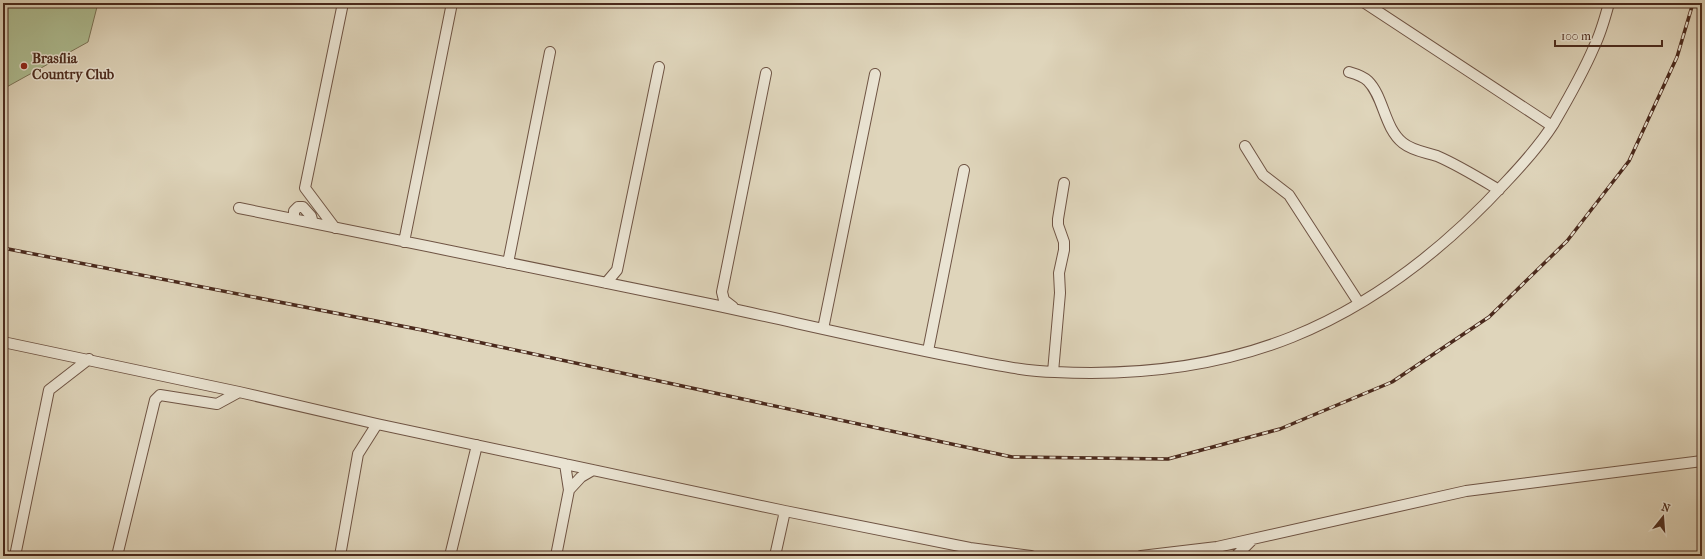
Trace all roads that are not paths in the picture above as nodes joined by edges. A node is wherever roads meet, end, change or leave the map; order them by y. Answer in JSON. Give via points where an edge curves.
{"nodes":[{"id":1,"x":343,"y":3,"type":"edge"},
{"id":2,"x":452,"y":3,"type":"edge"},
{"id":3,"x":1365,"y":3,"type":"edge"},
{"id":4,"x":1609,"y":3,"type":"edge"},
{"id":5,"x":550,"y":52,"type":"dead end"},
{"id":6,"x":659,"y":67,"type":"dead end"},
{"id":7,"x":1349,"y":72,"type":"dead end"},
{"id":8,"x":766,"y":73,"type":"dead end"},
{"id":9,"x":876,"y":74,"type":"dead end"},
{"id":10,"x":1552,"y":126,"type":"junction"},
{"id":11,"x":1245,"y":146,"type":"dead end"},
{"id":12,"x":964,"y":170,"type":"dead end"},
{"id":13,"x":1064,"y":182,"type":"dead end"},
{"id":14,"x":1499,"y":190,"type":"junction"},
{"id":15,"x":239,"y":208,"type":"dead end"},
{"id":16,"x":294,"y":219,"type":"junction"},
{"id":17,"x":313,"y":223,"type":"junction"},
{"id":18,"x":335,"y":228,"type":"junction"},
{"id":19,"x":404,"y":242,"type":"junction"},
{"id":20,"x":508,"y":263,"type":"junction"},
{"id":21,"x":617,"y":270,"type":"junction"},
{"id":22,"x":606,"y":283,"type":"junction"},
{"id":23,"x":624,"y":287,"type":"junction"},
{"id":24,"x":1359,"y":303,"type":"junction"},
{"id":25,"x":742,"y":311,"type":"junction"},
{"id":26,"x":823,"y":330,"type":"junction"},
{"id":27,"x":3,"y":342,"type":"edge"},
{"id":28,"x":928,"y":351,"type":"junction"},
{"id":29,"x":88,"y":359,"type":"junction"},
{"id":30,"x":1053,"y":372,"type":"junction"},
{"id":31,"x":239,"y":392,"type":"junction"},
{"id":32,"x":377,"y":424,"type":"junction"},
{"id":33,"x":477,"y":444,"type":"junction"},
{"id":34,"x":1702,"y":461,"type":"edge"},
{"id":35,"x":565,"y":464,"type":"junction"},
{"id":36,"x":593,"y":470,"type":"junction"},
{"id":37,"x":569,"y":490,"type":"junction"},
{"id":38,"x":785,"y":511,"type":"junction"},
{"id":39,"x":1253,"y":539,"type":"junction"},
{"id":40,"x":1171,"y":555,"type":"edge"},
{"id":41,"x":15,"y":556,"type":"edge"},
{"id":42,"x":117,"y":556,"type":"edge"},
{"id":43,"x":340,"y":556,"type":"edge"},
{"id":44,"x":450,"y":556,"type":"edge"},
{"id":45,"x":556,"y":556,"type":"edge"},
{"id":46,"x":775,"y":556,"type":"edge"},
{"id":47,"x":1031,"y":556,"type":"edge"},
{"id":48,"x":1141,"y":556,"type":"edge"},
{"id":49,"x":1236,"y":556,"type":"edge"}],
"edges":[{"from":1,"to":18,"type":"street","via":[[305,188]]},
{"from":2,"to":19,"type":"street"},
{"from":3,"to":10,"type":"street"},
{"from":4,"to":10,"type":"street","via":[[1595,45]]},
{"from":5,"to":20,"type":"street"},
{"from":6,"to":21,"type":"street"},
{"from":7,"to":14,"type":"street","via":[[1362,77],[1372,86],[1392,129],[1402,142],[1451,163]]},
{"from":8,"to":25,"type":"street","via":[[722,292],[722,298],[726,303]]},
{"from":9,"to":26,"type":"street"},
{"from":10,"to":14,"type":"street"},
{"from":11,"to":24,"type":"street","via":[[1263,175],[1289,195]]},
{"from":12,"to":28,"type":"street"},
{"from":13,"to":30,"type":"street","via":[[1058,219],[1064,250],[1059,273],[1060,293]]},
{"from":14,"to":24,"type":"street","via":[[1454,235],[1410,270]]},
{"from":15,"to":16,"type":"street"},
{"from":16,"to":17,"type":"street"},
{"from":16,"to":17,"type":"street","via":[[294,211],[298,207],[303,207],[311,216]]},
{"from":17,"to":18,"type":"street"},
{"from":18,"to":19,"type":"street"},
{"from":19,"to":20,"type":"street"},
{"from":20,"to":22,"type":"street"},
{"from":21,"to":22,"type":"street"},
{"from":21,"to":23,"type":"street"},
{"from":22,"to":23,"type":"street"},
{"from":23,"to":25,"type":"street"},
{"from":24,"to":30,"type":"street","via":[[1291,338],[1234,356],[1148,371]]},
{"from":25,"to":26,"type":"street"},
{"from":26,"to":28,"type":"street"},
{"from":27,"to":29,"type":"street"},
{"from":28,"to":30,"type":"street"},
{"from":29,"to":31,"type":"street"},
{"from":29,"to":41,"type":"street","via":[[49,390]]},
{"from":31,"to":32,"type":"street"},
{"from":31,"to":42,"type":"street","via":[[217,404],[160,395],[155,400]]},
{"from":32,"to":33,"type":"street"},
{"from":32,"to":43,"type":"street","via":[[358,454]]},
{"from":33,"to":35,"type":"street"},
{"from":33,"to":44,"type":"street"},
{"from":34,"to":39,"type":"street","via":[[1466,491]]},
{"from":35,"to":36,"type":"street"},
{"from":35,"to":37,"type":"street"},
{"from":36,"to":37,"type":"street"},
{"from":36,"to":38,"type":"street"},
{"from":37,"to":45,"type":"street"},
{"from":38,"to":46,"type":"street"},
{"from":38,"to":47,"type":"street","via":[[970,548]]},
{"from":39,"to":40,"type":"street"},
{"from":39,"to":49,"type":"street"},
{"from":40,"to":48,"type":"street"}]}
